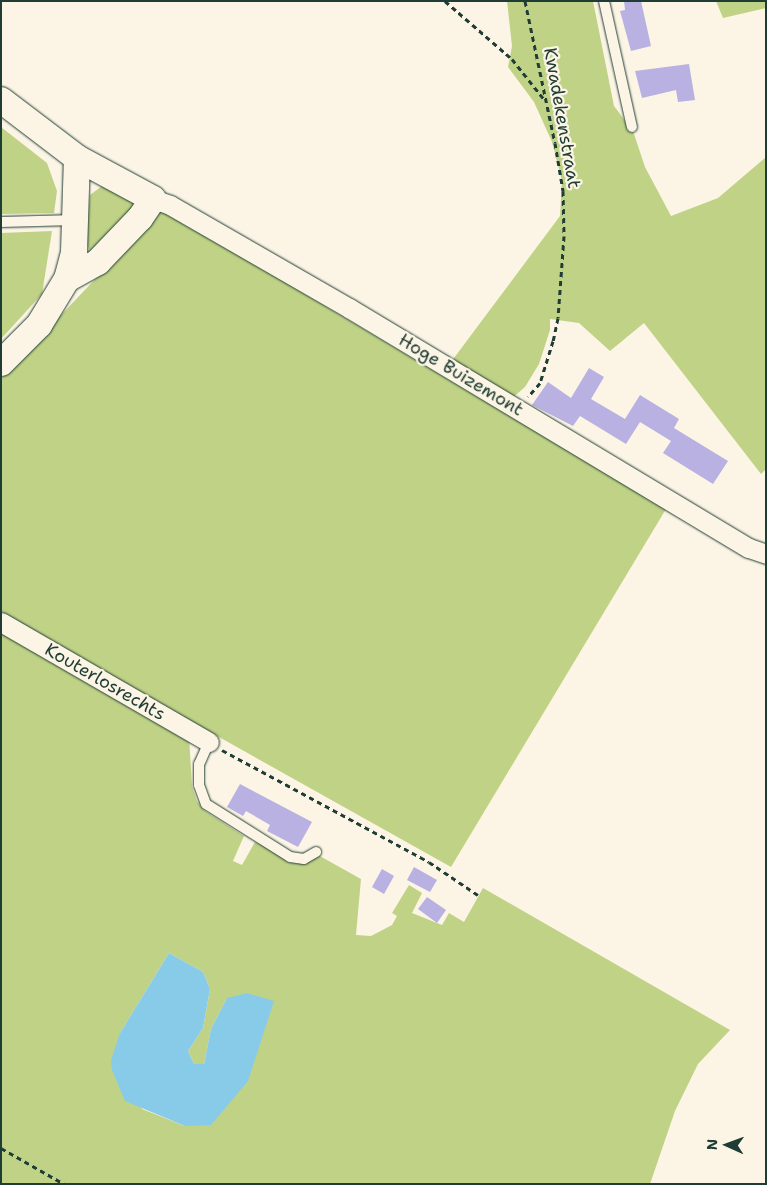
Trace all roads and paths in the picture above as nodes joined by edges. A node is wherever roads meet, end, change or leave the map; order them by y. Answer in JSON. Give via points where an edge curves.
{"nodes":[{"id":1,"x":445,"y":1,"type":"edge"},
{"id":2,"x":525,"y":1,"type":"edge"},
{"id":3,"x":604,"y":1,"type":"edge"},
{"id":4,"x":544,"y":98,"type":"junction"},
{"id":5,"x":1,"y":100,"type":"edge"},
{"id":6,"x":632,"y":127,"type":"dead end"},
{"id":7,"x":77,"y":158,"type":"junction"},
{"id":8,"x":153,"y":199,"type":"junction"},
{"id":9,"x":76,"y":220,"type":"junction"},
{"id":10,"x":1,"y":222,"type":"edge"},
{"id":11,"x":67,"y":279,"type":"junction"},
{"id":12,"x":1,"y":363,"type":"edge"},
{"id":13,"x":518,"y":409,"type":"junction"},
{"id":14,"x":766,"y":554,"type":"edge"},
{"id":15,"x":1,"y":622,"type":"edge"},
{"id":16,"x":209,"y":742,"type":"junction"},
{"id":17,"x":316,"y":852,"type":"dead end"},
{"id":18,"x":478,"y":895,"type":"dead end"},
{"id":19,"x":1,"y":1148,"type":"edge"},
{"id":20,"x":64,"y":1184,"type":"edge"}],
"edges":[{"from":1,"to":4,"type":"path","via":[[500,47]]},
{"from":2,"to":4,"type":"path","name":"Kwadekenstraat"},
{"from":3,"to":6,"type":"lane"},
{"from":4,"to":13,"type":"path","name":"Kwadekenstraat","via":[[563,191],[564,236],[558,318],[540,382]]},
{"from":5,"to":7,"type":"street","name":"Hoge Buizemont"},
{"from":7,"to":8,"type":"street","name":"Hoge Buizemont"},
{"from":7,"to":9,"type":"street"},
{"from":8,"to":11,"type":"street","via":[[140,218],[98,262]]},
{"from":8,"to":13,"type":"street","name":"Hoge Buizemont","via":[[170,205]]},
{"from":9,"to":10,"type":"lane"},
{"from":9,"to":11,"type":"street","via":[[74,252]]},
{"from":11,"to":12,"type":"street","via":[[39,325]]},
{"from":13,"to":14,"type":"street","name":"Hoge Buizemont","via":[[748,548]]},
{"from":15,"to":16,"type":"street","name":"Kouterlosrechts"},
{"from":16,"to":17,"type":"lane","via":[[199,764],[199,785],[206,804],[290,858],[304,859]]},
{"from":16,"to":18,"type":"path","via":[[429,862]]},
{"from":19,"to":20,"type":"path"}]}
